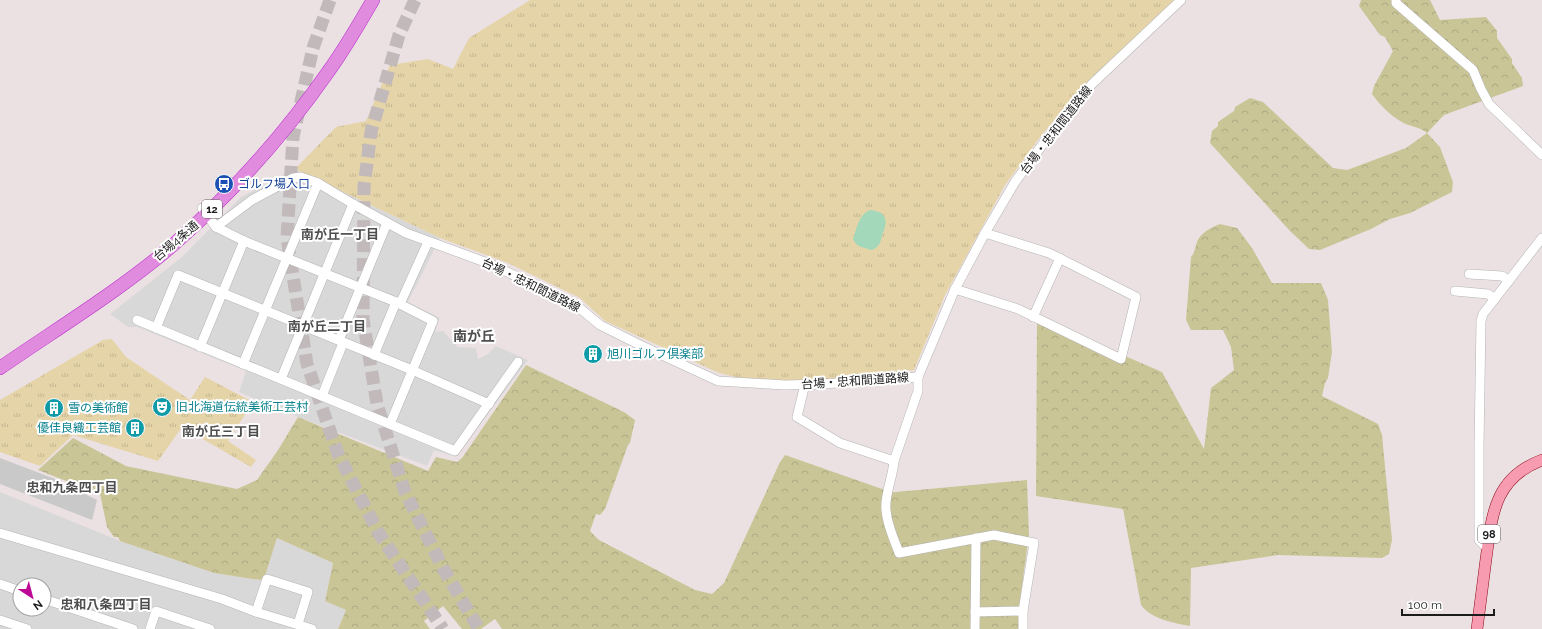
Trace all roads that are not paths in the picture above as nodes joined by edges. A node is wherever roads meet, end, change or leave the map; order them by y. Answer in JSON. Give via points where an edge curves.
{"nodes":[{"id":1,"x":364,"y":0,"type":"edge"},
{"id":2,"x":373,"y":0,"type":"edge"},
{"id":3,"x":1181,"y":0,"type":"edge"},
{"id":4,"x":1396,"y":0,"type":"edge"},
{"id":5,"x":1542,"y":155,"type":"edge"},
{"id":6,"x":318,"y":183,"type":"junction"},
{"id":7,"x":353,"y":204,"type":"junction"},
{"id":8,"x":204,"y":211,"type":"junction"},
{"id":9,"x":387,"y":223,"type":"junction"},
{"id":10,"x":216,"y":227,"type":"junction"},
{"id":11,"x":985,"y":233,"type":"junction"},
{"id":12,"x":1542,"y":238,"type":"edge"},
{"id":13,"x":244,"y":241,"type":"junction"},
{"id":14,"x":428,"y":242,"type":"junction"},
{"id":15,"x":288,"y":257,"type":"junction"},
{"id":16,"x":1060,"y":258,"type":"junction"},
{"id":17,"x":324,"y":272,"type":"junction"},
{"id":18,"x":1469,"y":274,"type":"dead end"},
{"id":19,"x":1509,"y":281,"type":"junction"},
{"id":20,"x":360,"y":288,"type":"junction"},
{"id":21,"x":954,"y":289,"type":"junction"},
{"id":22,"x":1455,"y":292,"type":"dead end"},
{"id":23,"x":222,"y":293,"type":"junction"},
{"id":24,"x":1495,"y":299,"type":"junction"},
{"id":25,"x":398,"y":303,"type":"junction"},
{"id":26,"x":266,"y":310,"type":"junction"},
{"id":27,"x":1033,"y":317,"type":"junction"},
{"id":28,"x":137,"y":320,"type":"dead end"},
{"id":29,"x":303,"y":326,"type":"junction"},
{"id":30,"x":156,"y":328,"type":"junction"},
{"id":31,"x":341,"y":342,"type":"junction"},
{"id":32,"x":200,"y":347,"type":"junction"},
{"id":33,"x":374,"y":355,"type":"junction"},
{"id":34,"x":0,"y":358,"type":"edge"},
{"id":35,"x":518,"y":362,"type":"dead end"},
{"id":36,"x":243,"y":364,"type":"junction"},
{"id":37,"x":0,"y":368,"type":"edge"},
{"id":38,"x":412,"y":370,"type":"junction"},
{"id":39,"x":918,"y":377,"type":"junction"},
{"id":40,"x":281,"y":379,"type":"junction"},
{"id":41,"x":805,"y":384,"type":"junction"},
{"id":42,"x":322,"y":396,"type":"junction"},
{"id":43,"x":489,"y":404,"type":"junction"},
{"id":44,"x":390,"y":424,"type":"junction"},
{"id":45,"x":1542,"y":460,"type":"edge"},
{"id":46,"x":894,"y":461,"type":"junction"},
{"id":47,"x":0,"y":533,"type":"edge"},
{"id":48,"x":976,"y":538,"type":"junction"},
{"id":49,"x":1487,"y":548,"type":"junction"},
{"id":50,"x":0,"y":584,"type":"edge"},
{"id":51,"x":12,"y":588,"type":"edge"},
{"id":52,"x":52,"y":602,"type":"edge"},
{"id":53,"x":1023,"y":611,"type":"junction"},
{"id":54,"x":256,"y":612,"type":"junction"},
{"id":55,"x":975,"y":612,"type":"junction"},
{"id":56,"x":0,"y":620,"type":"edge"},
{"id":57,"x":298,"y":624,"type":"junction"},
{"id":58,"x":27,"y":629,"type":"edge"},
{"id":59,"x":133,"y":629,"type":"edge"},
{"id":60,"x":150,"y":629,"type":"edge"},
{"id":61,"x":210,"y":629,"type":"edge"},
{"id":62,"x":312,"y":629,"type":"edge"},
{"id":63,"x":975,"y":629,"type":"edge"},
{"id":64,"x":1023,"y":629,"type":"edge"},
{"id":65,"x":1477,"y":629,"type":"edge"}],
"edges":[{"from":1,"to":8,"type":"highway","name":"台場4条通","number":"12","via":[[300,96]]},
{"from":2,"to":8,"type":"highway","name":"台場4条通","number":"12","via":[[329,72],[303,106],[252,168]]},
{"from":3,"to":11,"type":"street","name":"台場・忠和間道路線","via":[[1092,84],[1015,182]]},
{"from":4,"to":5,"type":"street","via":[[1396,3],[1474,70],[1489,104]]},
{"from":6,"to":7,"type":"street","name":"台場・忠和間道路線"},
{"from":6,"to":10,"type":"street","name":"台場・忠和間道路線","via":[[301,177],[293,178],[252,200]]},
{"from":6,"to":15,"type":"street"},
{"from":7,"to":9,"type":"street","name":"台場・忠和間道路線"},
{"from":7,"to":17,"type":"street"},
{"from":8,"to":10,"type":"street"},
{"from":8,"to":34,"type":"highway","name":"台場4条通","number":"12","via":[[95,294]]},
{"from":8,"to":37,"type":"highway","name":"台場4条通","number":"12","via":[[172,245],[104,298]]},
{"from":9,"to":14,"type":"street","name":"台場・忠和間道路線"},
{"from":9,"to":20,"type":"street"},
{"from":10,"to":13,"type":"street"},
{"from":11,"to":16,"type":"street"},
{"from":11,"to":21,"type":"street","name":"台場・忠和間道路線"},
{"from":12,"to":19,"type":"street"},
{"from":13,"to":15,"type":"street"},
{"from":13,"to":23,"type":"street"},
{"from":14,"to":25,"type":"street"},
{"from":14,"to":41,"type":"street","name":"台場・忠和間道路線","via":[[493,265],[578,306],[600,325],[718,381]]},
{"from":15,"to":17,"type":"street"},
{"from":15,"to":26,"type":"street"},
{"from":16,"to":27,"type":"street"},
{"from":16,"to":27,"type":"street","via":[[1136,297],[1121,359]]},
{"from":17,"to":20,"type":"street"},
{"from":17,"to":29,"type":"street"},
{"from":18,"to":19,"type":"street","via":[[1502,276]]},
{"from":19,"to":24,"type":"street"},
{"from":20,"to":25,"type":"street"},
{"from":20,"to":31,"type":"street"},
{"from":21,"to":27,"type":"street","via":[[1018,309]]},
{"from":21,"to":39,"type":"street","name":"台場・忠和間道路線"},
{"from":22,"to":24,"type":"street","via":[[1488,294]]},
{"from":23,"to":26,"type":"street"},
{"from":23,"to":30,"type":"street","via":[[178,275]]},
{"from":23,"to":32,"type":"street"},
{"from":24,"to":49,"type":"street","via":[[1483,314],[1481,321],[1479,540]]},
{"from":25,"to":33,"type":"street"},
{"from":25,"to":38,"type":"street","via":[[433,321]]},
{"from":26,"to":29,"type":"street"},
{"from":26,"to":36,"type":"street"},
{"from":28,"to":30,"type":"street"},
{"from":29,"to":31,"type":"street"},
{"from":29,"to":40,"type":"street"},
{"from":30,"to":32,"type":"street"},
{"from":31,"to":33,"type":"street"},
{"from":31,"to":42,"type":"street"},
{"from":32,"to":36,"type":"street"},
{"from":33,"to":38,"type":"street"},
{"from":35,"to":43,"type":"street"},
{"from":36,"to":40,"type":"street"},
{"from":38,"to":43,"type":"street"},
{"from":38,"to":44,"type":"street"},
{"from":39,"to":41,"type":"street","name":"台場・忠和間道路線"},
{"from":39,"to":46,"type":"street","via":[[918,391]]},
{"from":40,"to":42,"type":"street"},
{"from":41,"to":46,"type":"street","via":[[797,417],[840,443]]},
{"from":42,"to":44,"type":"street"},
{"from":43,"to":44,"type":"street","via":[[455,451]]},
{"from":45,"to":49,"type":"main road","number":"98","via":[[1518,472],[1502,492],[1492,515]]},
{"from":46,"to":48,"type":"street","via":[[885,510],[899,553]]},
{"from":47,"to":54,"type":"street","via":[[222,599]]},
{"from":48,"to":53,"type":"street","via":[[994,535],[1034,543]]},
{"from":48,"to":55,"type":"street"},
{"from":49,"to":65,"type":"main road","number":"98"},
{"from":50,"to":51,"type":"street"},
{"from":52,"to":59,"type":"street"},
{"from":53,"to":55,"type":"street"},
{"from":53,"to":64,"type":"street"},
{"from":54,"to":57,"type":"street"},
{"from":54,"to":57,"type":"street","via":[[267,578],[308,592]]},
{"from":55,"to":63,"type":"street"},
{"from":56,"to":58,"type":"street"},
{"from":57,"to":62,"type":"street"},
{"from":60,"to":61,"type":"street","via":[[156,611]]}]}
